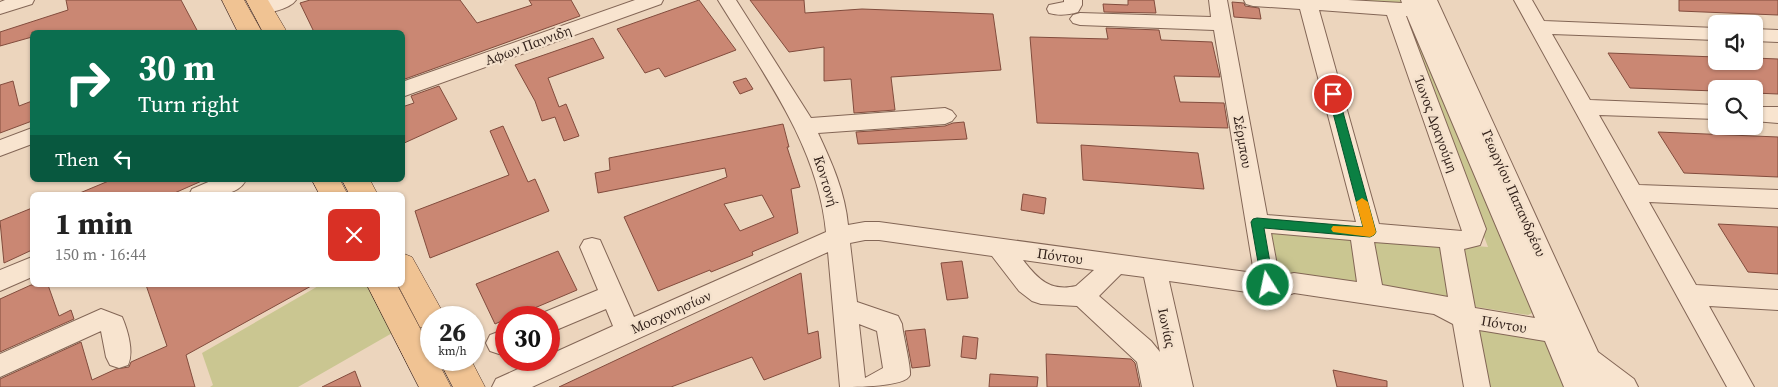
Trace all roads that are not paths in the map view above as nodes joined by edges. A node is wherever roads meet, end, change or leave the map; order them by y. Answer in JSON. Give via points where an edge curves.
{"nodes":[{"id":1,"x":25,"y":0,"type":"edge"},
{"id":2,"x":233,"y":0,"type":"edge"},
{"id":3,"x":287,"y":0,"type":"edge"},
{"id":4,"x":654,"y":0,"type":"edge"},
{"id":5,"x":726,"y":0,"type":"edge"},
{"id":6,"x":1218,"y":0,"type":"edge"},
{"id":7,"x":1253,"y":0,"type":"edge"},
{"id":8,"x":1522,"y":0,"type":"edge"},
{"id":9,"x":260,"y":4,"type":"edge"},
{"id":10,"x":1308,"y":4,"type":"junction"},
{"id":11,"x":1412,"y":5,"type":"edge"},
{"id":12,"x":0,"y":8,"type":"edge"},
{"id":13,"x":1080,"y":19,"type":"dead end"},
{"id":14,"x":1222,"y":24,"type":"junction"},
{"id":15,"x":1538,"y":27,"type":"junction"},
{"id":16,"x":249,"y":30,"type":"edge"},
{"id":17,"x":274,"y":30,"type":"edge"},
{"id":18,"x":1708,"y":34,"type":"edge"},
{"id":19,"x":1763,"y":35,"type":"edge"},
{"id":20,"x":1778,"y":36,"type":"edge"},
{"id":21,"x":405,"y":89,"type":"edge"},
{"id":22,"x":1583,"y":107,"type":"junction"},
{"id":23,"x":1708,"y":112,"type":"edge"},
{"id":24,"x":1763,"y":114,"type":"edge"},
{"id":25,"x":1778,"y":115,"type":"edge"},
{"id":26,"x":945,"y":116,"type":"dead end"},
{"id":27,"x":805,"y":126,"type":"junction"},
{"id":28,"x":30,"y":137,"type":"edge"},
{"id":29,"x":0,"y":148,"type":"edge"},
{"id":30,"x":229,"y":182,"type":"edge"},
{"id":31,"x":207,"y":192,"type":"edge"},
{"id":32,"x":1632,"y":193,"type":"junction"},
{"id":33,"x":1778,"y":200,"type":"edge"},
{"id":34,"x":1257,"y":222,"type":"junction"},
{"id":35,"x":1366,"y":232,"type":"junction"},
{"id":36,"x":838,"y":237,"type":"junction"},
{"id":37,"x":1461,"y":238,"type":"junction"},
{"id":38,"x":592,"y":247,"type":"dead end"},
{"id":39,"x":998,"y":247,"type":"junction"},
{"id":40,"x":1116,"y":264,"type":"junction"},
{"id":41,"x":30,"y":268,"type":"edge"},
{"id":42,"x":1154,"y":269,"type":"junction"},
{"id":43,"x":405,"y":270,"type":"edge"},
{"id":44,"x":0,"y":280,"type":"edge"},
{"id":45,"x":1275,"y":286,"type":"junction"},
{"id":46,"x":383,"y":287,"type":"edge"},
{"id":47,"x":1371,"y":294,"type":"junction"},
{"id":48,"x":1081,"y":295,"type":"junction"},
{"id":49,"x":612,"y":296,"type":"junction"},
{"id":50,"x":1689,"y":296,"type":"junction"},
{"id":51,"x":1778,"y":300,"type":"edge"},
{"id":52,"x":424,"y":306,"type":"edge"},
{"id":53,"x":845,"y":308,"type":"junction"},
{"id":54,"x":1460,"y":316,"type":"junction"},
{"id":55,"x":560,"y":317,"type":"edge"},
{"id":56,"x":628,"y":331,"type":"junction"},
{"id":57,"x":1553,"y":332,"type":"junction"},
{"id":58,"x":119,"y":357,"type":"dead end"},
{"id":59,"x":1588,"y":358,"type":"junction"},
{"id":60,"x":0,"y":366,"type":"edge"},
{"id":61,"x":461,"y":371,"type":"edge"},
{"id":62,"x":435,"y":387,"type":"edge"},
{"id":63,"x":469,"y":387,"type":"edge"},
{"id":64,"x":505,"y":387,"type":"edge"},
{"id":65,"x":853,"y":387,"type":"edge"},
{"id":66,"x":874,"y":387,"type":"edge"},
{"id":67,"x":1155,"y":387,"type":"edge"},
{"id":68,"x":1180,"y":387,"type":"edge"},
{"id":69,"x":1478,"y":387,"type":"edge"},
{"id":70,"x":1576,"y":387,"type":"edge"},
{"id":71,"x":1601,"y":387,"type":"edge"},
{"id":72,"x":1625,"y":387,"type":"edge"},
{"id":73,"x":1741,"y":387,"type":"edge"}],
"edges":[{"from":1,"to":12,"type":"street"},
{"from":2,"to":16,"type":"main road"},
{"from":3,"to":9,"type":"street"},
{"from":4,"to":21,"type":"street","name":"Αφων Παννιδη"},
{"from":5,"to":27,"type":"street","name":"Κοντονή"},
{"from":6,"to":14,"type":"street","name":"Σέρμπου"},
{"from":7,"to":10,"type":"street"},
{"from":8,"to":15,"type":"street"},
{"from":9,"to":17,"type":"main road"},
{"from":10,"to":11,"type":"street"},
{"from":10,"to":35,"type":"street"},
{"from":11,"to":37,"type":"street","name":"Ίωνος Δραγούμη","via":[[1474,229]]},
{"from":11,"to":57,"type":"street","name":"Γεωργίου Παπανδρέου"},
{"from":11,"to":59,"type":"street","name":"Γεωργίου Παπανδρέου"},
{"from":13,"to":14,"type":"street"},
{"from":14,"to":34,"type":"street","name":"Σέρμπου"},
{"from":15,"to":18,"type":"street"},
{"from":15,"to":22,"type":"street"},
{"from":19,"to":20,"type":"street"},
{"from":22,"to":23,"type":"street"},
{"from":22,"to":32,"type":"street"},
{"from":24,"to":25,"type":"street"},
{"from":26,"to":27,"type":"street"},
{"from":27,"to":36,"type":"street","name":"Κοντονή","via":[[827,178]]},
{"from":28,"to":29,"type":"street"},
{"from":30,"to":31,"type":"street"},
{"from":32,"to":33,"type":"street"},
{"from":32,"to":50,"type":"street"},
{"from":34,"to":35,"type":"street"},
{"from":34,"to":45,"type":"street","name":"Σέρμπου"},
{"from":35,"to":37,"type":"street"},
{"from":35,"to":47,"type":"street"},
{"from":36,"to":39,"type":"street","name":"Πόντου","via":[[879,231]]},
{"from":36,"to":53,"type":"street","name":"Κοντονή"},
{"from":36,"to":56,"type":"street","name":"Μοσχονησίων"},
{"from":37,"to":54,"type":"street","name":"Ίωνος Δραγούμη"},
{"from":38,"to":49,"type":"street"},
{"from":39,"to":40,"type":"street","name":"Πόντου"},
{"from":39,"to":48,"type":"street","via":[[1033,289],[1041,294]]},
{"from":40,"to":42,"type":"street","name":"Πόντου"},
{"from":40,"to":48,"type":"street"},
{"from":41,"to":44,"type":"street"},
{"from":42,"to":45,"type":"street","name":"Πόντου"},
{"from":42,"to":68,"type":"street","name":"Ιωνίας"},
{"from":43,"to":52,"type":"main road"},
{"from":45,"to":47,"type":"street","name":"Πόντου","via":[[1294,283]]},
{"from":45,"to":54,"type":"street","name":"Πόντου","via":[[1296,297],[1443,319]]},
{"from":46,"to":62,"type":"main road"},
{"from":47,"to":54,"type":"street","name":"Πόντου","via":[[1440,304]]},
{"from":48,"to":67,"type":"street","via":[[1149,357]]},
{"from":49,"to":55,"type":"street"},
{"from":49,"to":56,"type":"street"},
{"from":50,"to":51,"type":"street"},
{"from":50,"to":73,"type":"street"},
{"from":53,"to":65,"type":"street","name":"Κοντονή"},
{"from":53,"to":66,"type":"street","via":[[890,324],[897,374]]},
{"from":54,"to":57,"type":"street","name":"Πόντου"},
{"from":54,"to":69,"type":"street","name":"Ίωνος Δραγούμη"},
{"from":56,"to":64,"type":"street","name":"Μοσχονησίων"},
{"from":57,"to":70,"type":"street","name":"Γεωργίου Παπανδρέου"},
{"from":58,"to":60,"type":"street","via":[[113,325],[101,320]]},
{"from":59,"to":71,"type":"street","name":"Γεωργίου Παπανδρέου"},
{"from":59,"to":72,"type":"street"},
{"from":61,"to":63,"type":"main road"}]}
